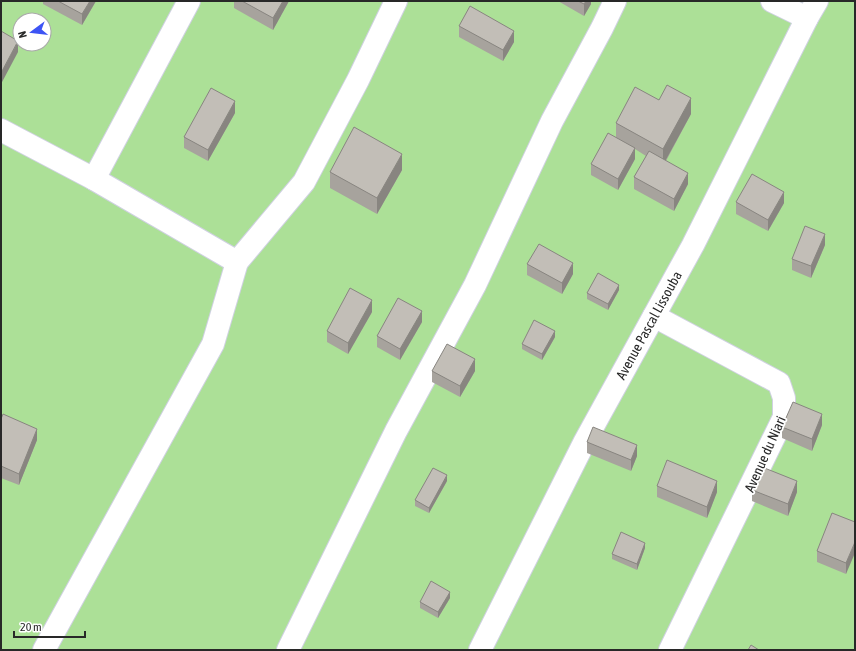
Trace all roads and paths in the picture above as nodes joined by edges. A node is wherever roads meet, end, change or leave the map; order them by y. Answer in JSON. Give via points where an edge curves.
{"nodes":[{"id":1,"x":189,"y":1,"type":"edge"},
{"id":2,"x":396,"y":1,"type":"edge"},
{"id":3,"x":615,"y":1,"type":"edge"},
{"id":4,"x":772,"y":1,"type":"edge"},
{"id":5,"x":812,"y":10,"type":"edge"},
{"id":6,"x":1,"y":130,"type":"edge"},
{"id":7,"x":94,"y":179,"type":"junction"},
{"id":8,"x":237,"y":262,"type":"junction"},
{"id":9,"x":654,"y":316,"type":"junction"},
{"id":10,"x":44,"y":650,"type":"edge"},
{"id":11,"x":288,"y":650,"type":"edge"},
{"id":12,"x":480,"y":650,"type":"edge"},
{"id":13,"x":670,"y":650,"type":"edge"}],
"edges":[{"from":1,"to":7,"type":"street"},
{"from":2,"to":8,"type":"street","via":[[304,182]]},
{"from":3,"to":11,"type":"street","via":[[552,121],[475,285],[396,431]]},
{"from":4,"to":5,"type":"street"},
{"from":5,"to":9,"type":"street","name":"Avenue Pascal Lissouba","via":[[693,245]]},
{"from":6,"to":7,"type":"street"},
{"from":7,"to":8,"type":"street"},
{"from":8,"to":10,"type":"street","via":[[213,344]]},
{"from":9,"to":12,"type":"street","name":"Avenue Pascal Lissouba","via":[[585,442]]},
{"from":9,"to":13,"type":"street","name":"Avenue du Niari","via":[[779,383],[784,398],[784,417]]}]}
